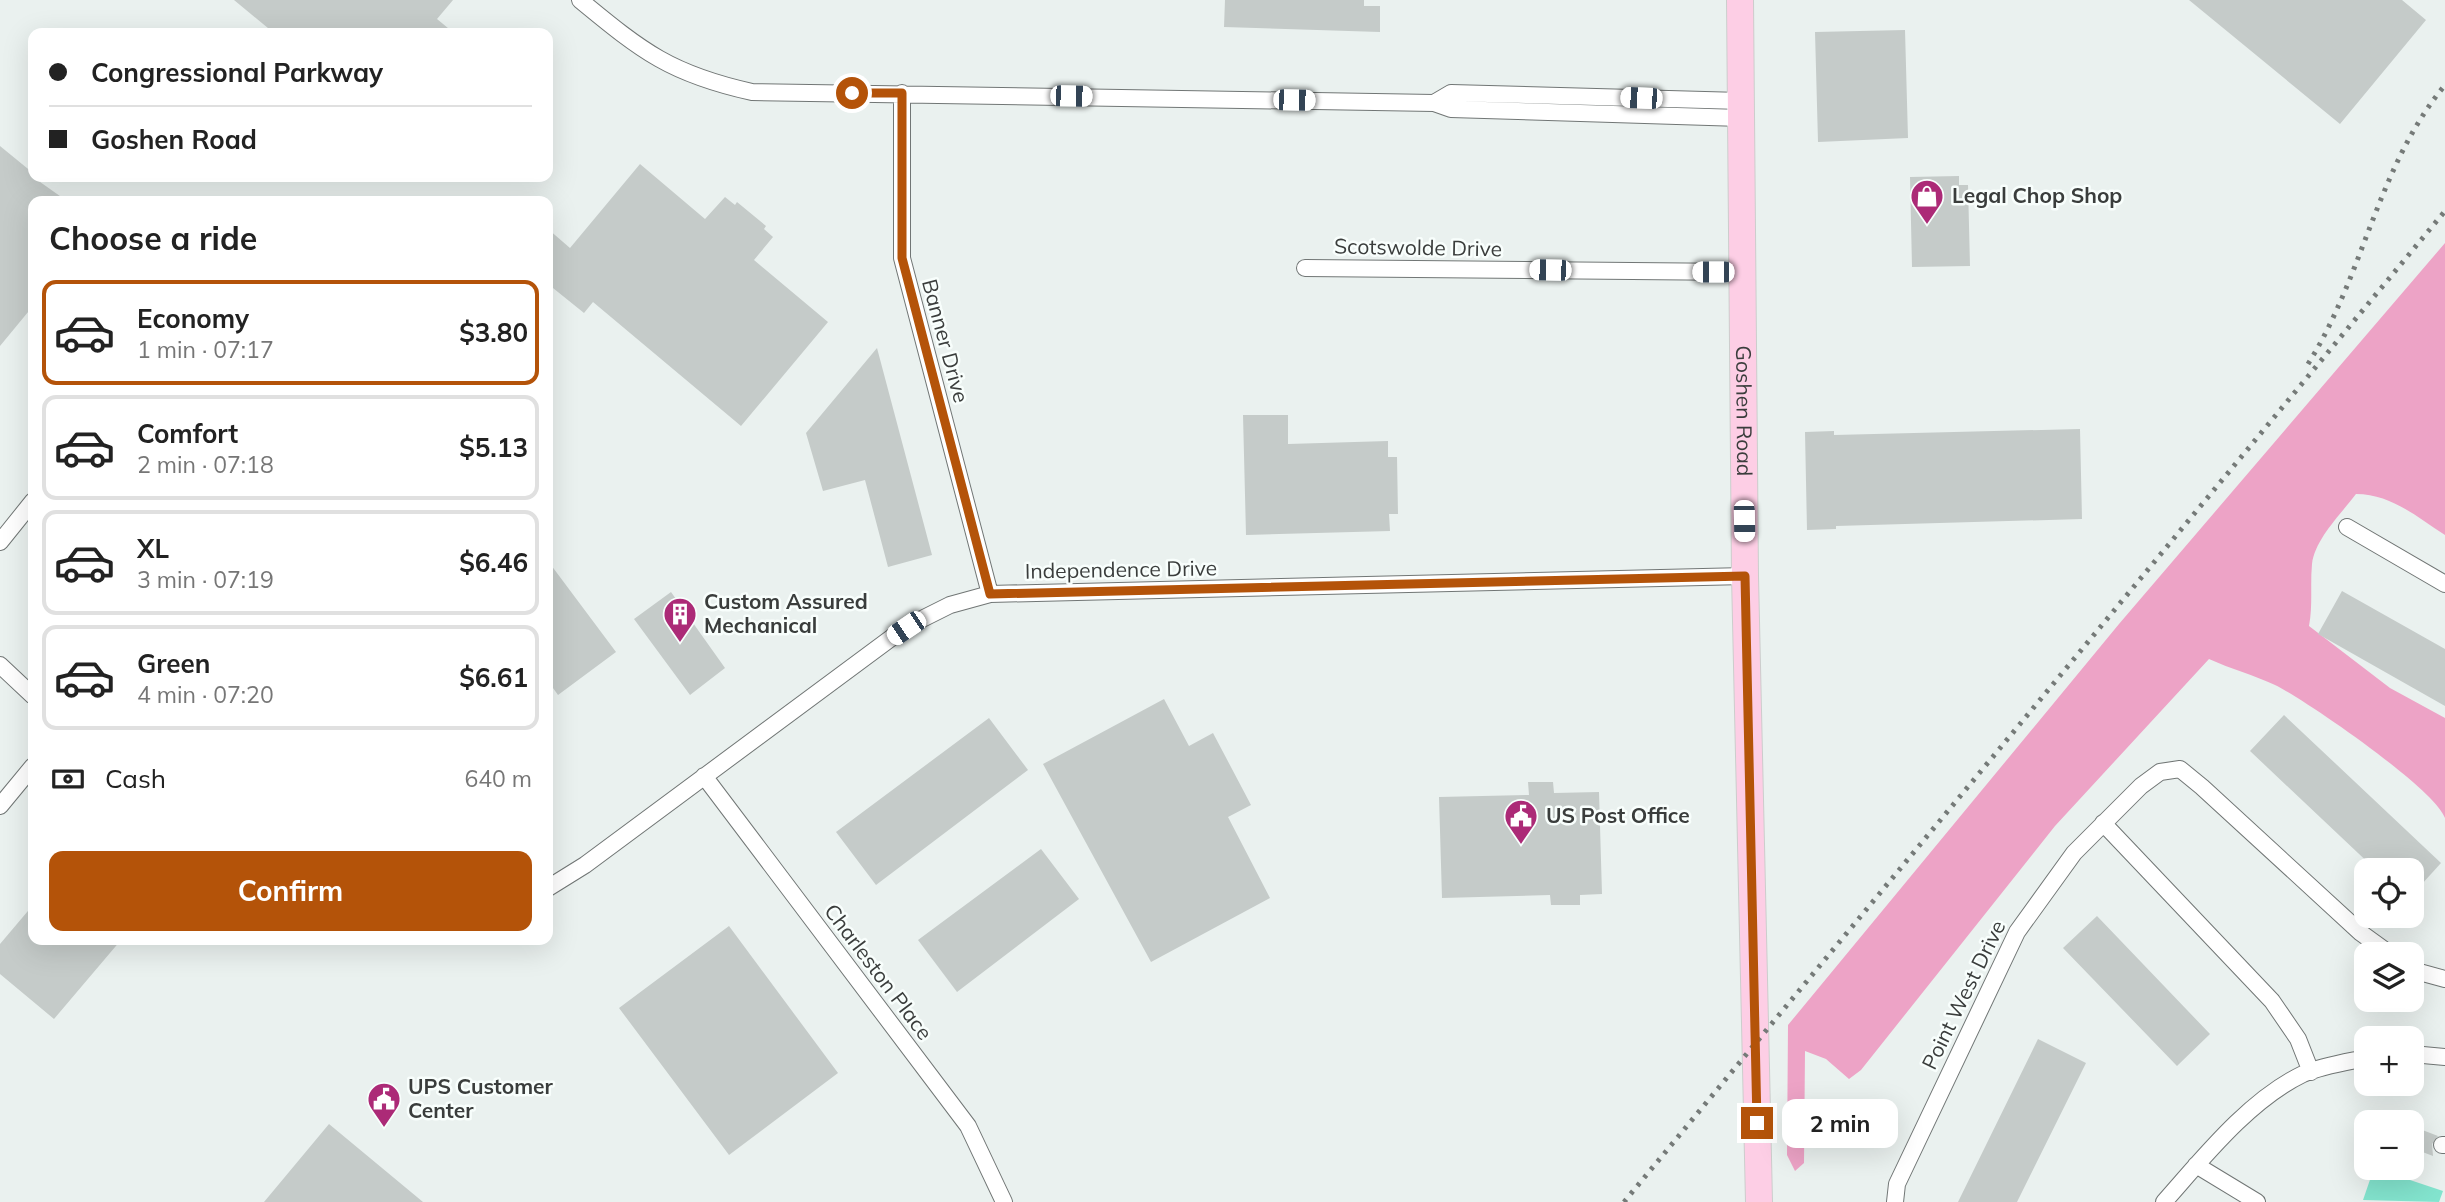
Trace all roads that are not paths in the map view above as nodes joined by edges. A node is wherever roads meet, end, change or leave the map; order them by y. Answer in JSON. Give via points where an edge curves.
{"nodes":[{"id":1,"x":580,"y":0,"type":"edge"},
{"id":2,"x":1740,"y":0,"type":"edge"},
{"id":3,"x":902,"y":93,"type":"junction"},
{"id":4,"x":1741,"y":110,"type":"junction"},
{"id":5,"x":1305,"y":268,"type":"dead end"},
{"id":6,"x":1740,"y":272,"type":"junction"},
{"id":7,"x":28,"y":507,"type":"edge"},
{"id":8,"x":2347,"y":527,"type":"dead end"},
{"id":9,"x":0,"y":542,"type":"edge"},
{"id":10,"x":1745,"y":576,"type":"junction"},
{"id":11,"x":2445,"y":584,"type":"edge"},
{"id":12,"x":990,"y":594,"type":"junction"},
{"id":13,"x":0,"y":665,"type":"edge"},
{"id":14,"x":28,"y":691,"type":"edge"},
{"id":15,"x":28,"y":772,"type":"edge"},
{"id":16,"x":704,"y":776,"type":"junction"},
{"id":17,"x":0,"y":806,"type":"edge"},
{"id":18,"x":2103,"y":824,"type":"junction"},
{"id":19,"x":553,"y":885,"type":"edge"},
{"id":20,"x":2373,"y":942,"type":"edge"},
{"id":21,"x":2424,"y":973,"type":"edge"},
{"id":22,"x":2445,"y":979,"type":"edge"},
{"id":23,"x":2424,"y":1055,"type":"edge"},
{"id":24,"x":2445,"y":1057,"type":"edge"},
{"id":25,"x":2354,"y":1061,"type":"edge"},
{"id":26,"x":2311,"y":1072,"type":"junction"},
{"id":27,"x":2196,"y":1165,"type":"junction"},
{"id":28,"x":1004,"y":1202,"type":"edge"},
{"id":29,"x":1759,"y":1202,"type":"edge"},
{"id":30,"x":1895,"y":1202,"type":"edge"},
{"id":31,"x":2164,"y":1202,"type":"edge"},
{"id":32,"x":2257,"y":1202,"type":"edge"}],
"edges":[{"from":1,"to":3,"type":"street","via":[[662,63],[714,83],[752,92]]},
{"from":2,"to":4,"type":"main road","name":"Goshen Road"},
{"from":3,"to":4,"type":"street","via":[[1434,103],[1451,109]]},
{"from":3,"to":12,"type":"street","name":"Banner Drive","via":[[902,258]]},
{"from":4,"to":6,"type":"main road","name":"Goshen Road"},
{"from":5,"to":6,"type":"street","name":"Scotswolde Drive"},
{"from":6,"to":10,"type":"main road","name":"Goshen Road"},
{"from":7,"to":9,"type":"street"},
{"from":8,"to":11,"type":"street"},
{"from":10,"to":12,"type":"street","name":"Independence Drive"},
{"from":10,"to":29,"type":"main road","name":"Goshen Road"},
{"from":12,"to":16,"type":"street","name":"Independence Drive","via":[[950,605],[906,628]]},
{"from":13,"to":14,"type":"street"},
{"from":15,"to":17,"type":"street"},
{"from":16,"to":19,"type":"street","name":"Independence Drive"},
{"from":16,"to":28,"type":"street","name":"Charleston Place","via":[[968,1126]]},
{"from":18,"to":20,"type":"street","name":"Point West Drive","via":[[2141,786],[2161,772],[2180,769]]},
{"from":18,"to":26,"type":"street","via":[[2272,1001],[2298,1039]]},
{"from":18,"to":30,"type":"street","name":"Point West Drive","via":[[2074,853],[2017,932],[1897,1184]]},
{"from":21,"to":22,"type":"street"},
{"from":23,"to":24,"type":"street"},
{"from":25,"to":26,"type":"street"},
{"from":26,"to":27,"type":"street","via":[[2249,1111]]},
{"from":27,"to":31,"type":"street"},
{"from":27,"to":32,"type":"street"}]}
